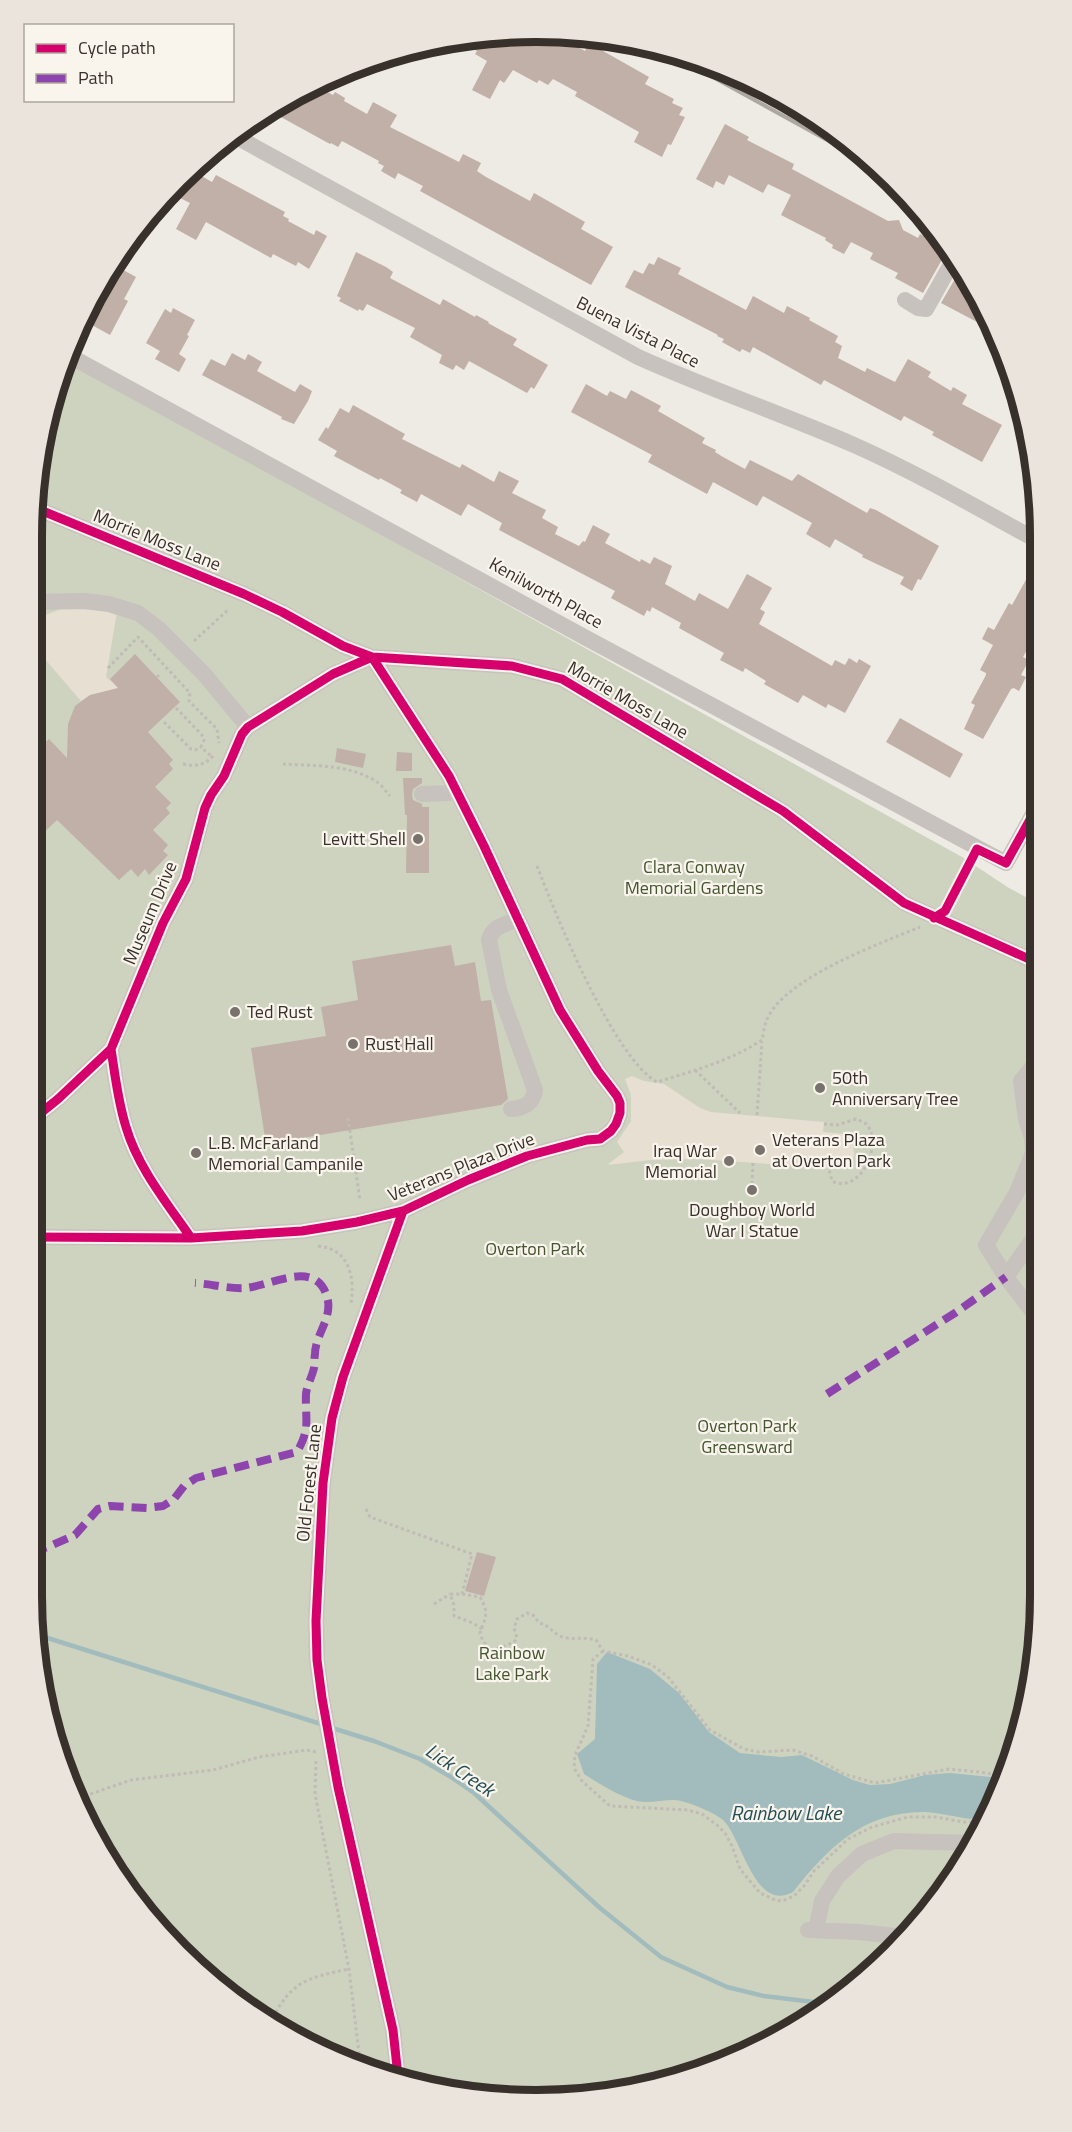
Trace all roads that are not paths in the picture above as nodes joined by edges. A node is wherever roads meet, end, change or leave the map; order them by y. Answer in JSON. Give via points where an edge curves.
{"nodes":[{"id":1,"x":241,"y":140,"type":"edge"},
{"id":2,"x":950,"y":266,"type":"edge"},
{"id":3,"x":905,"y":300,"type":"dead end"},
{"id":4,"x":75,"y":359,"type":"edge"},
{"id":5,"x":43,"y":511,"type":"edge"},
{"id":6,"x":1030,"y":537,"type":"edge"},
{"id":7,"x":42,"y":602,"type":"edge"},
{"id":8,"x":372,"y":657,"type":"junction"},
{"id":9,"x":248,"y":727,"type":"junction"},
{"id":10,"x":456,"y":790,"type":"junction"},
{"id":11,"x":422,"y":794,"type":"dead end"},
{"id":12,"x":1030,"y":820,"type":"edge"},
{"id":13,"x":518,"y":919,"type":"junction"},
{"id":14,"x":1030,"y":959,"type":"edge"},
{"id":15,"x":111,"y":1050,"type":"junction"},
{"id":16,"x":1030,"y":1070,"type":"edge"},
{"id":17,"x":1030,"y":1093,"type":"edge"},
{"id":18,"x":1030,"y":1100,"type":"edge"},
{"id":19,"x":511,"y":1109,"type":"dead end"},
{"id":20,"x":42,"y":1112,"type":"edge"},
{"id":21,"x":1030,"y":1132,"type":"edge"},
{"id":22,"x":1030,"y":1160,"type":"edge"},
{"id":23,"x":403,"y":1211,"type":"junction"},
{"id":24,"x":42,"y":1237,"type":"edge"},
{"id":25,"x":191,"y":1238,"type":"junction"},
{"id":26,"x":1030,"y":1243,"type":"edge"},
{"id":27,"x":1006,"y":1277,"type":"junction"},
{"id":28,"x":1030,"y":1308,"type":"edge"},
{"id":29,"x":964,"y":1843,"type":"edge"},
{"id":30,"x":893,"y":1936,"type":"edge"},
{"id":31,"x":397,"y":2070,"type":"edge"}],
"edges":[{"from":1,"to":6,"type":"street","name":"Buena Vista Place","via":[[638,357],[853,445],[938,485]]},
{"from":2,"to":3,"type":"street","via":[[926,309]]},
{"from":4,"to":12,"type":"street","name":"Kenilworth Place","via":[[1006,863]]},
{"from":5,"to":8,"type":"street","name":"Morrie Moss Lane","via":[[244,594]]},
{"from":7,"to":9,"type":"street","via":[[84,601],[138,613],[204,674]]},
{"from":8,"to":9,"type":"street","name":"Museum Drive","via":[[333,674]]},
{"from":8,"to":10,"type":"street","name":"Veterans Plaza Drive"},
{"from":8,"to":14,"type":"street","name":"Morrie Moss Lane","via":[[512,666],[562,679],[783,811],[904,903]]},
{"from":9,"to":15,"type":"street","name":"Museum Drive","via":[[205,808],[186,879],[163,923]]},
{"from":10,"to":11,"type":"street"},
{"from":10,"to":13,"type":"street","name":"Veterans Plaza Drive"},
{"from":13,"to":19,"type":"street","via":[[496,928],[489,940],[499,990],[535,1090],[529,1104]]},
{"from":13,"to":23,"type":"street","name":"Veterans Plaza Drive","via":[[560,1010],[617,1096],[620,1113],[616,1124],[600,1139],[527,1156]]},
{"from":15,"to":20,"type":"street","name":"Museum Drive"},
{"from":15,"to":25,"type":"street","via":[[126,1128],[155,1187]]},
{"from":16,"to":17,"type":"street","via":[[1022,1081]]},
{"from":18,"to":21,"type":"street","via":[[1026,1119]]},
{"from":22,"to":27,"type":"street","via":[[1017,1192],[986,1245]]},
{"from":23,"to":25,"type":"street","name":"Veterans Plaza Drive","via":[[302,1231]]},
{"from":23,"to":31,"type":"street","name":"Old Forest Lane","via":[[332,1418],[325,1459],[316,1621],[321,1746],[393,2030]]},
{"from":24,"to":25,"type":"street","name":"Veterans Plaza Drive"},
{"from":26,"to":27,"type":"street"},
{"from":27,"to":28,"type":"street"},
{"from":29,"to":30,"type":"street","via":[[894,1841],[862,1854],[838,1876],[822,1901],[812,1930]]}]}
